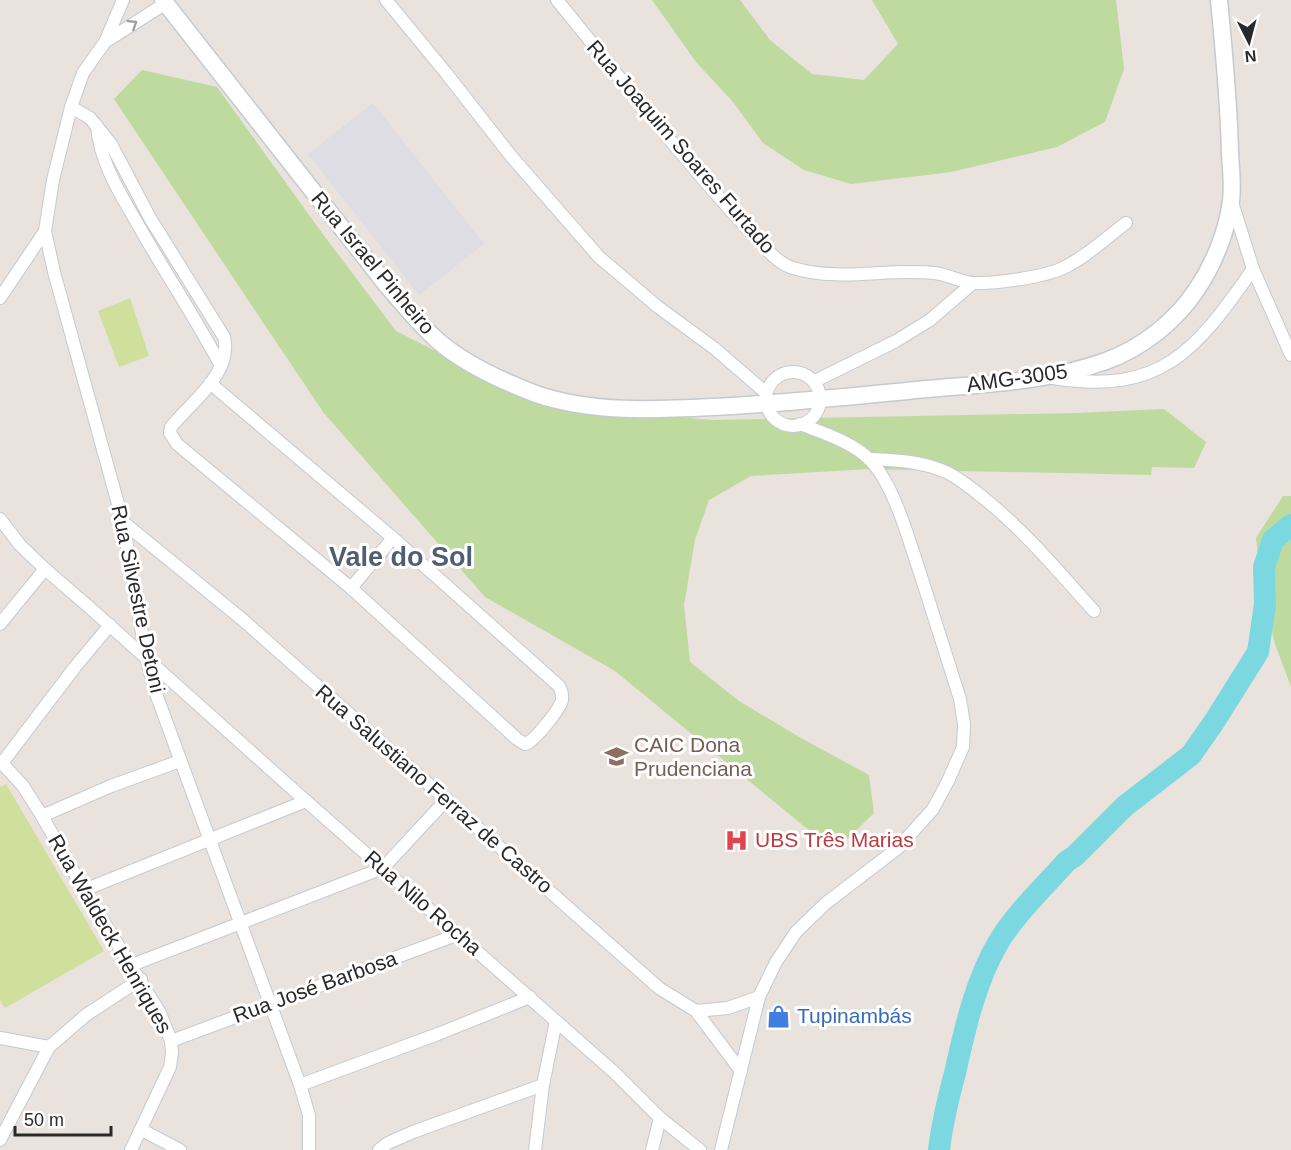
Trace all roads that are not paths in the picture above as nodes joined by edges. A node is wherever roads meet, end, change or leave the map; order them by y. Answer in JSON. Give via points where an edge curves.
{"nodes":[{"id":1,"x":123,"y":0,"type":"edge"},
{"id":2,"x":386,"y":0,"type":"edge"},
{"id":3,"x":557,"y":0,"type":"edge"},
{"id":4,"x":1220,"y":0,"type":"edge"},
{"id":5,"x":164,"y":2,"type":"edge"},
{"id":6,"x":105,"y":42,"type":"junction"},
{"id":7,"x":71,"y":107,"type":"junction"},
{"id":8,"x":1232,"y":200,"type":"junction"},
{"id":9,"x":1126,"y":223,"type":"dead end"},
{"id":10,"x":45,"y":231,"type":"junction"},
{"id":11,"x":1253,"y":269,"type":"junction"},
{"id":12,"x":973,"y":283,"type":"junction"},
{"id":13,"x":0,"y":298,"type":"edge"},
{"id":14,"x":1291,"y":355,"type":"edge"},
{"id":15,"x":1049,"y":377,"type":"junction"},
{"id":16,"x":815,"y":381,"type":"junction"},
{"id":17,"x":210,"y":384,"type":"junction"},
{"id":18,"x":766,"y":399,"type":"junction"},
{"id":19,"x":821,"y":399,"type":"junction"},
{"id":20,"x":800,"y":424,"type":"junction"},
{"id":21,"x":869,"y":459,"type":"junction"},
{"id":22,"x":0,"y":519,"type":"edge"},
{"id":23,"x":123,"y":522,"type":"junction"},
{"id":24,"x":393,"y":538,"type":"junction"},
{"id":25,"x":45,"y":570,"type":"junction"},
{"id":26,"x":351,"y":588,"type":"junction"},
{"id":27,"x":1094,"y":611,"type":"dead end"},
{"id":28,"x":0,"y":624,"type":"edge"},
{"id":29,"x":110,"y":625,"type":"junction"},
{"id":30,"x":146,"y":657,"type":"junction"},
{"id":31,"x":180,"y":761,"type":"junction"},
{"id":32,"x":1,"y":762,"type":"edge"},
{"id":33,"x":447,"y":800,"type":"junction"},
{"id":34,"x":306,"y":801,"type":"junction"},
{"id":35,"x":42,"y":816,"type":"junction"},
{"id":36,"x":210,"y":839,"type":"junction"},
{"id":37,"x":383,"y":868,"type":"junction"},
{"id":38,"x":84,"y":890,"type":"junction"},
{"id":39,"x":241,"y":924,"type":"junction"},
{"id":40,"x":459,"y":934,"type":"junction"},
{"id":41,"x":132,"y":965,"type":"junction"},
{"id":42,"x":141,"y":980,"type":"junction"},
{"id":43,"x":530,"y":997,"type":"junction"},
{"id":44,"x":759,"y":997,"type":"junction"},
{"id":45,"x":269,"y":1003,"type":"junction"},
{"id":46,"x":696,"y":1011,"type":"junction"},
{"id":47,"x":556,"y":1021,"type":"junction"},
{"id":48,"x":0,"y":1038,"type":"edge"},
{"id":49,"x":171,"y":1041,"type":"junction"},
{"id":50,"x":48,"y":1047,"type":"junction"},
{"id":51,"x":741,"y":1071,"type":"junction"},
{"id":52,"x":300,"y":1085,"type":"junction"},
{"id":53,"x":543,"y":1085,"type":"junction"},
{"id":54,"x":660,"y":1118,"type":"junction"},
{"id":55,"x":142,"y":1130,"type":"junction"},
{"id":56,"x":0,"y":1140,"type":"edge"},
{"id":57,"x":131,"y":1150,"type":"edge"},
{"id":58,"x":180,"y":1150,"type":"edge"},
{"id":59,"x":309,"y":1150,"type":"edge"},
{"id":60,"x":379,"y":1150,"type":"edge"},
{"id":61,"x":535,"y":1150,"type":"edge"},
{"id":62,"x":652,"y":1150,"type":"edge"},
{"id":63,"x":700,"y":1150,"type":"edge"},
{"id":64,"x":721,"y":1150,"type":"edge"}],
"edges":[{"from":1,"to":6,"type":"street","name":"Rua Silvestre Detoni"},
{"from":2,"to":18,"type":"street","via":[[511,156],[599,257],[714,348]]},
{"from":3,"to":12,"type":"street","name":"Rua Joaquim Soares Furtado","via":[[712,190],[776,259],[806,271],[935,273]]},
{"from":4,"to":8,"type":"main road","name":"AMG-3005"},
{"from":6,"to":5,"type":"street","name":"Rua Silvestre Detoni","one_way":true},
{"from":5,"to":18,"type":"main road","name":"Rua Israel Pinheiro","via":[[385,284],[440,342],[470,363],[535,393],[591,406],[667,409]]},
{"from":6,"to":7,"type":"street","name":"Rua Silvestre Detoni","via":[[83,73]]},
{"from":7,"to":10,"type":"street","name":"Rua Silvestre Detoni"},
{"from":7,"to":17,"type":"street","via":[[97,125],[111,144],[150,218],[224,337],[226,354]]},
{"from":8,"to":11,"type":"street"},
{"from":8,"to":15,"type":"main road","name":"AMG-3005","via":[[1210,268],[1162,328],[1132,350],[1105,362]]},
{"from":9,"to":12,"type":"street","name":"Rua Joaquim Soares Furtado","via":[[1063,268],[1041,275]]},
{"from":10,"to":13,"type":"street"},
{"from":10,"to":23,"type":"street","name":"Rua Silvestre Detoni"},
{"from":11,"to":14,"type":"street"},
{"from":11,"to":15,"type":"street","via":[[1216,320],[1161,369],[1106,382]]},
{"from":12,"to":16,"type":"street","via":[[930,320]]},
{"from":15,"to":19,"type":"main road","name":"AMG-3005"},
{"from":16,"to":18,"type":"street","via":[[802,374],[785,374],[767,387]]},
{"from":16,"to":19,"type":"street"},
{"from":17,"to":24,"type":"street"},
{"from":17,"to":26,"type":"street","via":[[171,427],[177,444]]},
{"from":18,"to":19,"type":"main road","name":"AMG-3005"},
{"from":18,"to":20,"type":"street","via":[[774,418],[782,423]]},
{"from":19,"to":20,"type":"street","via":[[815,415]]},
{"from":20,"to":21,"type":"street"},
{"from":21,"to":27,"type":"street","via":[[930,466],[969,486],[1037,547]]},
{"from":21,"to":44,"type":"street","via":[[883,477],[908,537],[960,699],[963,747],[933,809],[898,848],[826,903],[796,932]]},
{"from":22,"to":25,"type":"street","name":"Rua Nilo Rocha"},
{"from":23,"to":30,"type":"street","name":"Rua Silvestre Detoni"},
{"from":23,"to":33,"type":"street","name":"Rua Salustiano Ferraz de Castro","via":[[243,620]]},
{"from":24,"to":26,"type":"street"},
{"from":24,"to":26,"type":"street","via":[[561,689],[560,705],[532,742],[517,740]]},
{"from":25,"to":28,"type":"street"},
{"from":25,"to":29,"type":"street","name":"Rua Nilo Rocha"},
{"from":29,"to":30,"type":"street","name":"Rua Nilo Rocha"},
{"from":29,"to":32,"type":"street"},
{"from":30,"to":31,"type":"street","name":"Rua Silvestre Detoni"},
{"from":30,"to":34,"type":"street","name":"Rua Nilo Rocha"},
{"from":31,"to":35,"type":"street"},
{"from":31,"to":36,"type":"street","name":"Rua Silvestre Detoni"},
{"from":32,"to":35,"type":"street","name":"Rua Waldeck Henriques","via":[[23,786]]},
{"from":33,"to":37,"type":"street"},
{"from":33,"to":46,"type":"street","name":"Rua Salustiano Ferraz de Castro","via":[[659,988]]},
{"from":34,"to":36,"type":"street"},
{"from":34,"to":37,"type":"street","name":"Rua Nilo Rocha"},
{"from":35,"to":38,"type":"street","name":"Rua Waldeck Henriques"},
{"from":36,"to":38,"type":"street"},
{"from":36,"to":39,"type":"street","name":"Rua Silvestre Detoni"},
{"from":37,"to":39,"type":"street"},
{"from":37,"to":40,"type":"street","name":"Rua Nilo Rocha"},
{"from":38,"to":41,"type":"street","name":"Rua Waldeck Henriques"},
{"from":39,"to":41,"type":"street"},
{"from":39,"to":45,"type":"street","name":"Rua Silvestre Detoni"},
{"from":40,"to":43,"type":"street","name":"Rua Nilo Rocha"},
{"from":40,"to":45,"type":"street","name":"Rua José Barbosa"},
{"from":41,"to":42,"type":"street","name":"Rua Waldeck Henriques"},
{"from":42,"to":49,"type":"street","name":"Rua Waldeck Henriques"},
{"from":42,"to":50,"type":"street"},
{"from":43,"to":47,"type":"street","name":"Rua Nilo Rocha"},
{"from":43,"to":52,"type":"street"},
{"from":44,"to":46,"type":"street","via":[[728,1008]]},
{"from":44,"to":51,"type":"street"},
{"from":45,"to":49,"type":"street","name":"Rua José Barbosa"},
{"from":45,"to":52,"type":"street","name":"Rua Silvestre Detoni"},
{"from":46,"to":51,"type":"street"},
{"from":47,"to":53,"type":"street"},
{"from":47,"to":54,"type":"street","name":"Rua Nilo Rocha"},
{"from":48,"to":50,"type":"street"},
{"from":49,"to":55,"type":"street","name":"Rua Waldeck Henriques","via":[[170,1066]]},
{"from":50,"to":56,"type":"street"},
{"from":51,"to":64,"type":"street"},
{"from":52,"to":59,"type":"street","name":"Rua Silvestre Detoni","via":[[309,1115]]},
{"from":53,"to":60,"type":"street","via":[[413,1132]]},
{"from":53,"to":61,"type":"street"},
{"from":54,"to":62,"type":"street"},
{"from":54,"to":63,"type":"street","name":"Rua Nilo Rocha"},
{"from":55,"to":57,"type":"street","name":"Rua Waldeck Henriques"},
{"from":55,"to":58,"type":"street"}]}
